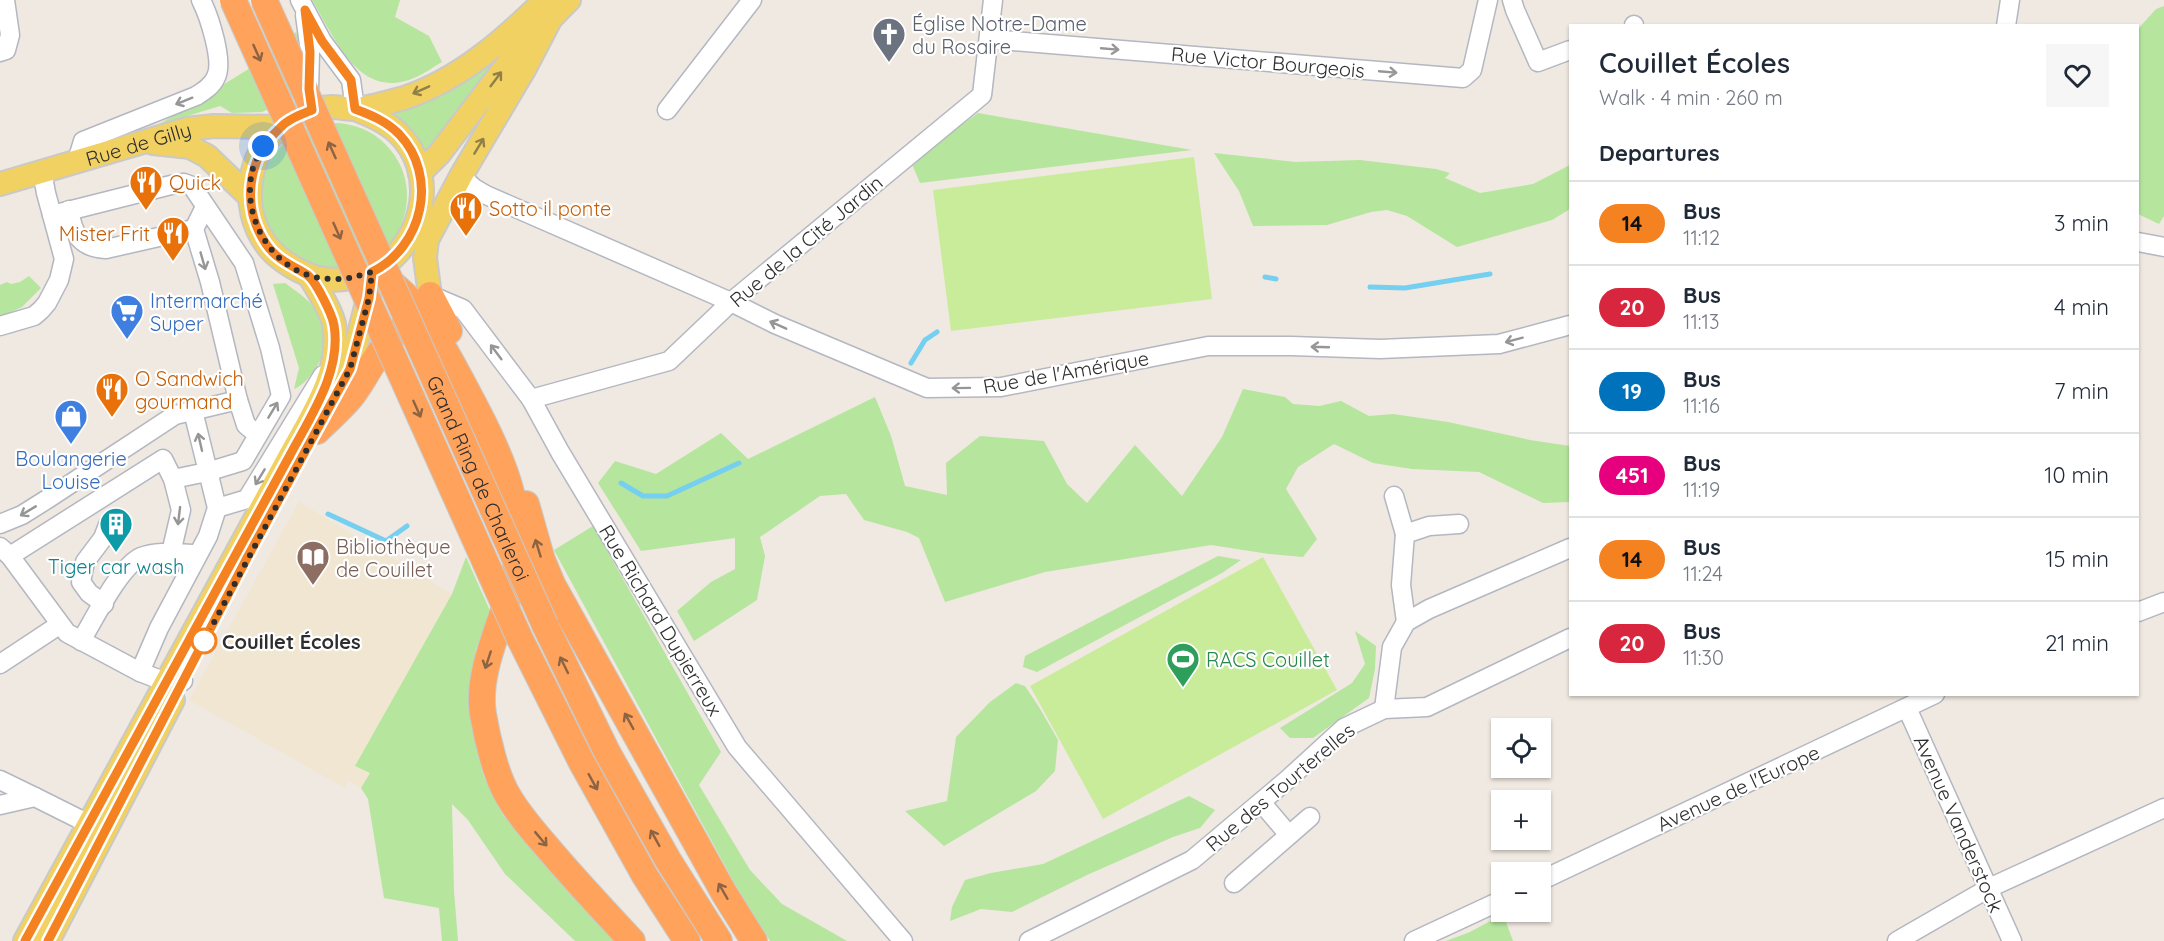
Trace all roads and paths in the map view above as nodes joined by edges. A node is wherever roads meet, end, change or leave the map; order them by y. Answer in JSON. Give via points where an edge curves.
{"nodes":[{"id":1,"x":5,"y":0,"type":"edge"},
{"id":2,"x":201,"y":0,"type":"edge"},
{"id":3,"x":233,"y":0,"type":"edge"},
{"id":4,"x":264,"y":0,"type":"edge"},
{"id":5,"x":569,"y":0,"type":"edge"},
{"id":6,"x":752,"y":0,"type":"edge"},
{"id":7,"x":993,"y":0,"type":"edge"},
{"id":8,"x":1488,"y":0,"type":"edge"},
{"id":9,"x":1512,"y":0,"type":"edge"},
{"id":10,"x":2010,"y":0,"type":"edge"},
{"id":11,"x":302,"y":5,"type":"edge"},
{"id":12,"x":547,"y":10,"type":"edge"},
{"id":13,"x":2006,"y":24,"type":"edge"},
{"id":14,"x":989,"y":39,"type":"junction"},
{"id":15,"x":1569,"y":50,"type":"edge"},
{"id":16,"x":0,"y":52,"type":"edge"},
{"id":17,"x":355,"y":109,"type":"junction"},
{"id":18,"x":312,"y":110,"type":"junction"},
{"id":19,"x":667,"y":110,"type":"dead end"},
{"id":20,"x":280,"y":127,"type":"junction"},
{"id":21,"x":146,"y":142,"type":"junction"},
{"id":22,"x":77,"y":161,"type":"junction"},
{"id":23,"x":42,"y":171,"type":"junction"},
{"id":24,"x":420,"y":173,"type":"junction"},
{"id":25,"x":461,"y":176,"type":"junction"},
{"id":26,"x":0,"y":184,"type":"edge"},
{"id":27,"x":249,"y":196,"type":"junction"},
{"id":28,"x":206,"y":207,"type":"junction"},
{"id":29,"x":60,"y":213,"type":"junction"},
{"id":30,"x":194,"y":229,"type":"junction"},
{"id":31,"x":431,"y":230,"type":"junction"},
{"id":32,"x":2139,"y":242,"type":"edge"},
{"id":33,"x":405,"y":244,"type":"junction"},
{"id":34,"x":2164,"y":247,"type":"edge"},
{"id":35,"x":374,"y":271,"type":"junction"},
{"id":36,"x":309,"y":275,"type":"junction"},
{"id":37,"x":430,"y":296,"type":"junction"},
{"id":38,"x":731,"y":302,"type":"junction"},
{"id":39,"x":1569,"y":325,"type":"edge"},
{"id":40,"x":0,"y":326,"type":"edge"},
{"id":41,"x":433,"y":328,"type":"junction"},
{"id":42,"x":335,"y":356,"type":"junction"},
{"id":43,"x":531,"y":399,"type":"junction"},
{"id":44,"x":238,"y":400,"type":"junction"},
{"id":45,"x":193,"y":411,"type":"junction"},
{"id":46,"x":159,"y":426,"type":"junction"},
{"id":47,"x":317,"y":431,"type":"junction"},
{"id":48,"x":258,"y":435,"type":"junction"},
{"id":49,"x":163,"y":459,"type":"junction"},
{"id":50,"x":207,"y":472,"type":"junction"},
{"id":51,"x":173,"y":479,"type":"junction"},
{"id":52,"x":1394,"y":496,"type":"dead end"},
{"id":53,"x":217,"y":508,"type":"junction"},
{"id":54,"x":0,"y":524,"type":"edge"},
{"id":55,"x":1459,"y":524,"type":"dead end"},
{"id":56,"x":108,"y":525,"type":"dead end"},
{"id":57,"x":1405,"y":534,"type":"junction"},
{"id":58,"x":1569,"y":548,"type":"edge"},
{"id":59,"x":5,"y":552,"type":"edge"},
{"id":60,"x":171,"y":553,"type":"junction"},
{"id":61,"x":198,"y":554,"type":"junction"},
{"id":62,"x":2164,"y":602,"type":"edge"},
{"id":63,"x":104,"y":604,"type":"junction"},
{"id":64,"x":2139,"y":612,"type":"edge"},
{"id":65,"x":1406,"y":622,"type":"junction"},
{"id":66,"x":59,"y":625,"type":"junction"},
{"id":67,"x":1569,"y":638,"type":"edge"},
{"id":68,"x":81,"y":641,"type":"junction"},
{"id":69,"x":0,"y":664,"type":"edge"},
{"id":70,"x":140,"y":672,"type":"junction"},
{"id":71,"x":175,"y":681,"type":"junction"},
{"id":72,"x":1931,"y":696,"type":"edge"},
{"id":73,"x":1906,"y":708,"type":"junction"},
{"id":74,"x":1384,"y":709,"type":"junction"},
{"id":75,"x":0,"y":780,"type":"edge"},
{"id":76,"x":35,"y":797,"type":"junction"},
{"id":77,"x":1261,"y":802,"type":"junction"},
{"id":78,"x":0,"y":805,"type":"edge"},
{"id":79,"x":2164,"y":808,"type":"edge"},
{"id":80,"x":1310,"y":817,"type":"dead end"},
{"id":81,"x":88,"y":824,"type":"junction"},
{"id":82,"x":1289,"y":836,"type":"junction"},
{"id":83,"x":1551,"y":876,"type":"edge"},
{"id":84,"x":1234,"y":883,"type":"dead end"},
{"id":85,"x":1989,"y":888,"type":"junction"},
{"id":86,"x":1491,"y":905,"type":"edge"},
{"id":87,"x":25,"y":941,"type":"edge"},
{"id":88,"x":48,"y":941,"type":"edge"},
{"id":89,"x":632,"y":941,"type":"edge"},
{"id":90,"x":687,"y":941,"type":"edge"},
{"id":91,"x":719,"y":941,"type":"edge"},
{"id":92,"x":754,"y":941,"type":"edge"},
{"id":93,"x":903,"y":941,"type":"edge"},
{"id":94,"x":1029,"y":941,"type":"edge"},
{"id":95,"x":1414,"y":941,"type":"edge"},
{"id":96,"x":1897,"y":941,"type":"edge"},
{"id":97,"x":2012,"y":941,"type":"edge"}],
"edges":[{"from":1,"to":16,"type":"street","via":[[10,35],[6,50]]},
{"from":2,"to":22,"type":"street","one_way":true,"via":[[220,64],[210,86],[196,96],[83,141]]},
{"from":3,"to":90,"type":"highway","name":"Grand Ring de Charleroi","one_way":true,"bridge":true,"via":[[519,637],[605,804]]},
{"from":91,"to":4,"type":"highway","name":"Grand Ring de Charleroi","one_way":true,"bridge":true,"via":[[607,752],[545,625]]},
{"from":5,"to":12,"type":"main road"},
{"from":6,"to":19,"type":"street"},
{"from":7,"to":14,"type":"street","name":"Rue de la Cité Jardin"},
{"from":14,"to":8,"type":"street","name":"Rue Victor Bourgeois","one_way":true,"via":[[1463,78],[1472,70]]},
{"from":9,"to":15,"type":"street","via":[[1538,62]]},
{"from":10,"to":13,"type":"street"},
{"from":11,"to":17,"type":"street","via":[[351,80]]},
{"from":11,"to":18,"type":"street","via":[[310,52]]},
{"from":12,"to":17,"type":"main road","one_way":true,"via":[[445,80],[404,98]]},
{"from":24,"to":12,"type":"main road","one_way":true,"via":[[440,154]]},
{"from":25,"to":12,"type":"main road","one_way":true,"via":[[525,68]]},
{"from":14,"to":38,"type":"street","name":"Rue de la Cité Jardin","via":[[982,95]]},
{"from":17,"to":18,"type":"main road"},
{"from":17,"to":24,"type":"main road","via":[[382,120],[399,134]]},
{"from":18,"to":20,"type":"main road"},
{"from":20,"to":21,"type":"main road","name":"Rue de Gilly","via":[[187,129]]},
{"from":20,"to":27,"type":"main road","via":[[263,146],[252,170]]},
{"from":21,"to":22,"type":"main road","name":"Rue de Gilly"},
{"from":21,"to":27,"type":"main road","via":[[190,147],[207,156]]},
{"from":22,"to":23,"type":"main road","name":"Rue de Gilly"},
{"from":23,"to":26,"type":"main road","name":"Rue de Gilly"},
{"from":23,"to":29,"type":"street"},
{"from":24,"to":33,"type":"main road","via":[[422,200],[416,226]]},
{"from":25,"to":31,"type":"main road"},
{"from":25,"to":38,"type":"street","name":"Rue de l'Amérique","via":[[486,195]]},
{"from":27,"to":36,"type":"main road","via":[[254,222],[267,245],[285,263]]},
{"from":28,"to":29,"type":"street","via":[[197,191],[184,183]]},
{"from":28,"to":30,"type":"street"},
{"from":48,"to":28,"type":"street","one_way":true,"via":[[281,396],[244,263]]},
{"from":29,"to":30,"type":"street","via":[[77,236],[94,248],[106,249]]},
{"from":29,"to":40,"type":"street","via":[[64,258],[59,280],[47,303],[34,316]]},
{"from":30,"to":44,"type":"street","one_way":true},
{"from":31,"to":33,"type":"main road"},
{"from":31,"to":37,"type":"main road","via":[[424,249]]},
{"from":32,"to":34,"type":"street"},
{"from":33,"to":35,"type":"main road"},
{"from":33,"to":37,"type":"main road","via":[[411,272]]},
{"from":35,"to":36,"type":"main road","via":[[351,278]]},
{"from":35,"to":41,"type":"highway","via":[[399,290]]},
{"from":35,"to":47,"type":"main road","via":[[350,369]]},
{"from":36,"to":42,"type":"main road","via":[[334,324]]},
{"from":43,"to":37,"type":"street","name":"Rue Richard Dupierreux","one_way":true,"via":[[463,309]]},
{"from":92,"to":37,"type":"highway","one_way":true,"via":[[552,584],[514,460]]},
{"from":39,"to":38,"type":"street","name":"Rue de l'Amérique","one_way":true,"via":[[1499,344],[1380,349],[1208,346],[1001,387],[927,388]]},
{"from":38,"to":43,"type":"street","name":"Rue de la Cité Jardin","via":[[669,361]]},
{"from":41,"to":47,"type":"highway","via":[[416,324],[399,330],[351,397]]},
{"from":41,"to":89,"type":"highway","one_way":true,"via":[[495,446],[517,518],[517,561],[485,670],[482,712],[491,751],[507,795],[526,821]]},
{"from":42,"to":53,"type":"street","one_way":true,"via":[[247,499]]},
{"from":42,"to":71,"type":"main road","via":[[305,427]]},
{"from":43,"to":93,"type":"street","name":"Rue Richard Dupierreux","via":[[737,747]]},
{"from":44,"to":45,"type":"street"},
{"from":44,"to":48,"type":"street","via":[[246,425]]},
{"from":45,"to":46,"type":"street","via":[[175,415]]},
{"from":50,"to":45,"type":"street","one_way":true},
{"from":46,"to":49,"type":"street"},
{"from":46,"to":54,"type":"street","one_way":true,"via":[[22,515]]},
{"from":47,"to":71,"type":"main road"},
{"from":48,"to":50,"type":"street","via":[[243,461]]},
{"from":49,"to":51,"type":"street"},
{"from":49,"to":59,"type":"street"},
{"from":50,"to":51,"type":"street"},
{"from":50,"to":53,"type":"street"},
{"from":51,"to":60,"type":"street","one_way":true,"via":[[181,510]]},
{"from":52,"to":57,"type":"street"},
{"from":53,"to":61,"type":"street"},
{"from":55,"to":57,"type":"street","via":[[1429,526]]},
{"from":56,"to":63,"type":"street","via":[[85,562],[81,582]]},
{"from":57,"to":65,"type":"street","via":[[1401,585]]},
{"from":58,"to":65,"type":"street"},
{"from":59,"to":66,"type":"street"},
{"from":60,"to":61,"type":"street"},
{"from":60,"to":63,"type":"street","via":[[140,558],[121,575]]},
{"from":61,"to":70,"type":"street"},
{"from":62,"to":64,"type":"street"},
{"from":63,"to":68,"type":"street"},
{"from":65,"to":74,"type":"street","via":[[1392,646]]},
{"from":66,"to":68,"type":"street"},
{"from":66,"to":69,"type":"street"},
{"from":67,"to":74,"type":"street","name":"Rue des Tourterelles","via":[[1427,707]]},
{"from":68,"to":70,"type":"street"},
{"from":70,"to":71,"type":"street"},
{"from":71,"to":81,"type":"main road"},
{"from":71,"to":88,"type":"main road"},
{"from":72,"to":73,"type":"street","name":"Avenue de l'Europe"},
{"from":73,"to":83,"type":"street","name":"Avenue de l'Europe"},
{"from":73,"to":85,"type":"street","name":"Avenue Vanderstock"},
{"from":74,"to":77,"type":"street","name":"Rue des Tourterelles","via":[[1344,728]]},
{"from":75,"to":76,"type":"street"},
{"from":76,"to":78,"type":"street"},
{"from":76,"to":81,"type":"street"},
{"from":77,"to":82,"type":"street"},
{"from":77,"to":94,"type":"street","name":"Rue des Tourterelles","via":[[1192,860]]},
{"from":79,"to":85,"type":"street"},
{"from":80,"to":82,"type":"street"},
{"from":81,"to":87,"type":"main road"},
{"from":82,"to":84,"type":"street"},
{"from":85,"to":96,"type":"street"},
{"from":85,"to":97,"type":"street","name":"Avenue Vanderstock"},
{"from":86,"to":95,"type":"street"}]}
